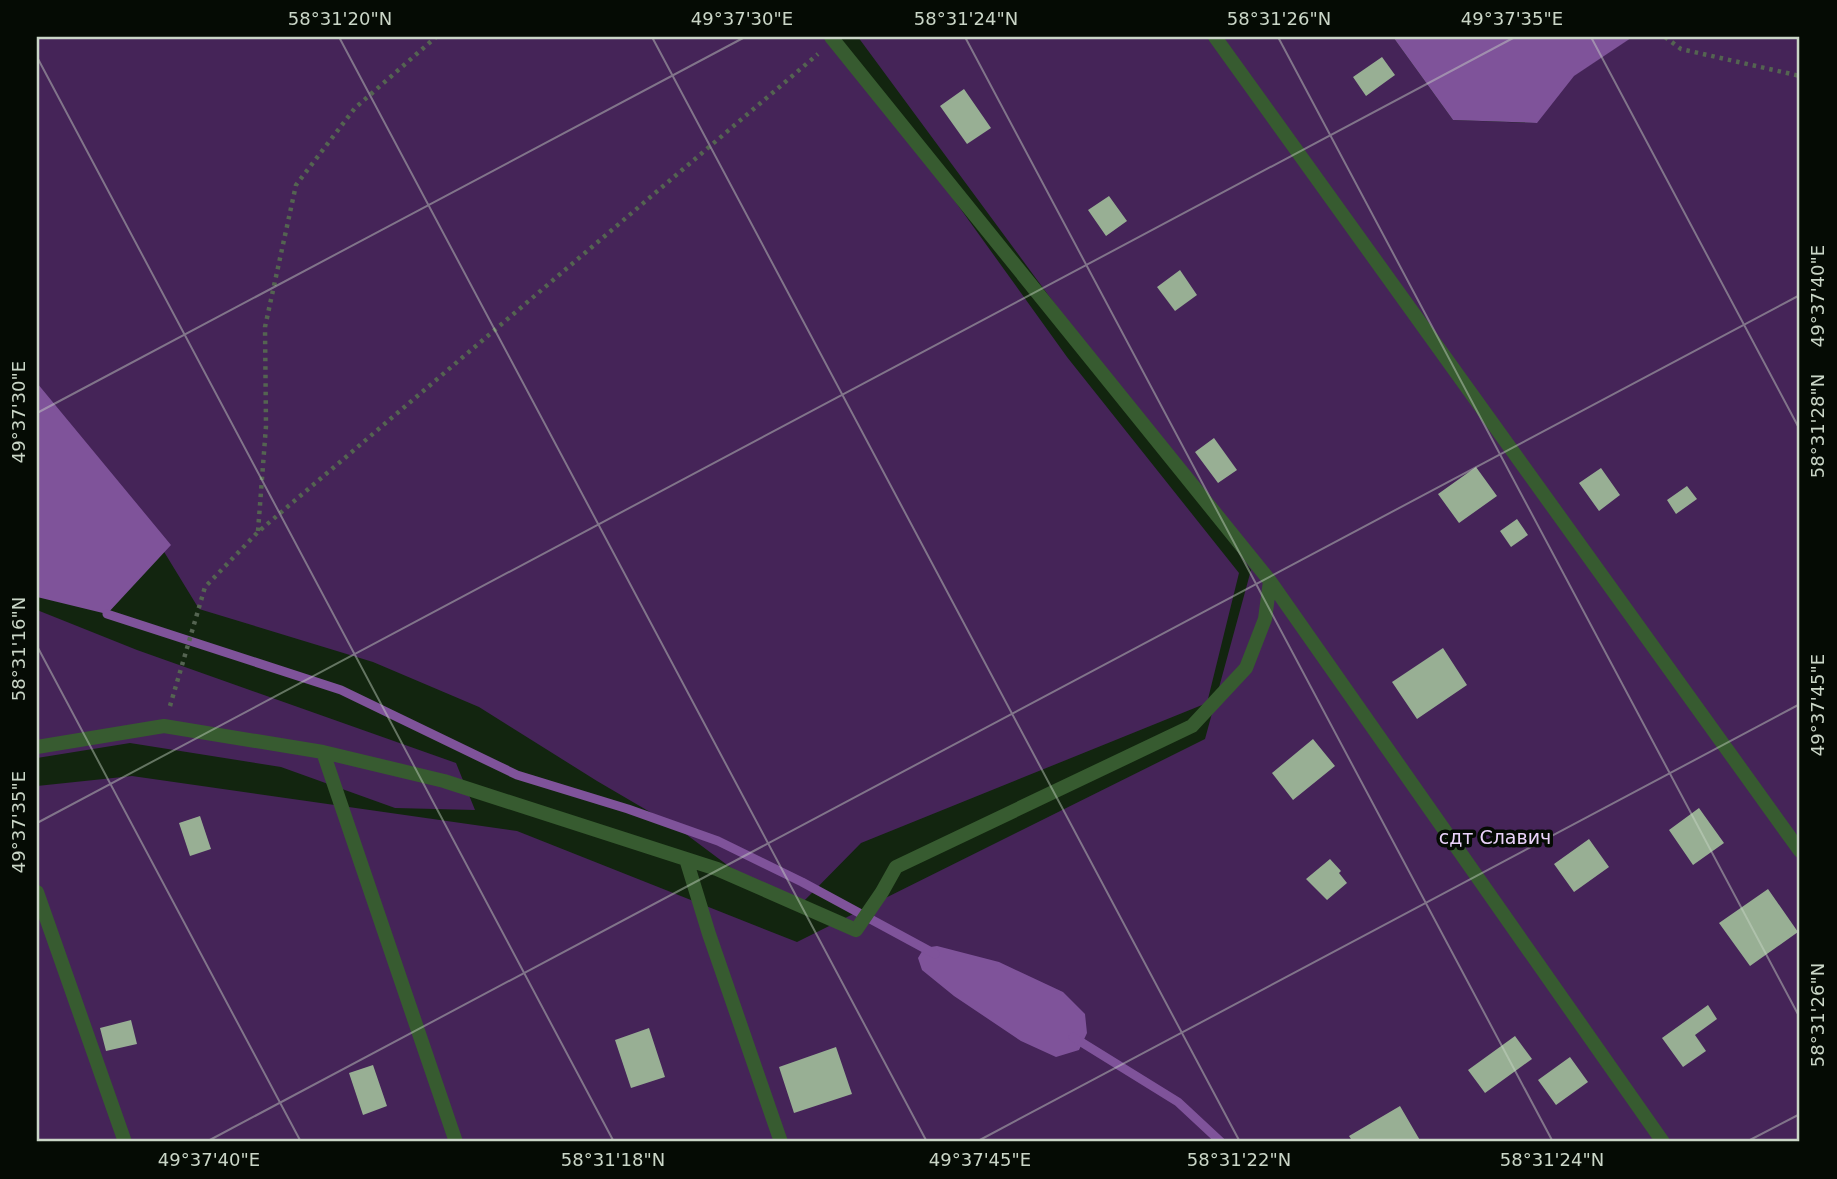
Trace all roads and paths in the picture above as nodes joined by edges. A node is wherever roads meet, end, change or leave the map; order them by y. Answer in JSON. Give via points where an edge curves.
{"nodes":[{"id":1,"x":436,"y":37,"type":"edge"},
{"id":2,"x":1215,"y":37,"type":"edge"},
{"id":3,"x":1665,"y":37,"type":"edge"},
{"id":4,"x":833,"y":38,"type":"edge"},
{"id":5,"x":1800,"y":76,"type":"edge"},
{"id":6,"x":258,"y":532,"type":"junction"},
{"id":7,"x":1270,"y":581,"type":"junction"},
{"id":8,"x":164,"y":726,"type":"junction"},
{"id":9,"x":37,"y":747,"type":"edge"},
{"id":10,"x":323,"y":752,"type":"junction"},
{"id":11,"x":1800,"y":851,"type":"edge"},
{"id":12,"x":686,"y":859,"type":"junction"},
{"id":13,"x":37,"y":892,"type":"edge"},
{"id":14,"x":125,"y":1142,"type":"edge"},
{"id":15,"x":456,"y":1142,"type":"edge"},
{"id":16,"x":780,"y":1142,"type":"edge"},
{"id":17,"x":1663,"y":1142,"type":"edge"}],
"edges":[{"from":1,"to":6,"type":"path","via":[[355,108],[296,185],[265,327],[266,426]]},
{"from":2,"to":11,"type":"lane"},
{"from":3,"to":5,"type":"path","via":[[1681,49]]},
{"from":4,"to":6,"type":"path"},
{"from":4,"to":7,"type":"lane"},
{"from":6,"to":8,"type":"path","via":[[205,587]]},
{"from":7,"to":12,"type":"lane","via":[[1265,619],[1247,668],[1192,726],[896,867],[856,930]]},
{"from":7,"to":17,"type":"lane"},
{"from":8,"to":9,"type":"lane"},
{"from":8,"to":10,"type":"lane"},
{"from":10,"to":12,"type":"lane","via":[[444,781]]},
{"from":10,"to":15,"type":"lane"},
{"from":12,"to":16,"type":"lane"},
{"from":13,"to":14,"type":"lane"}]}
